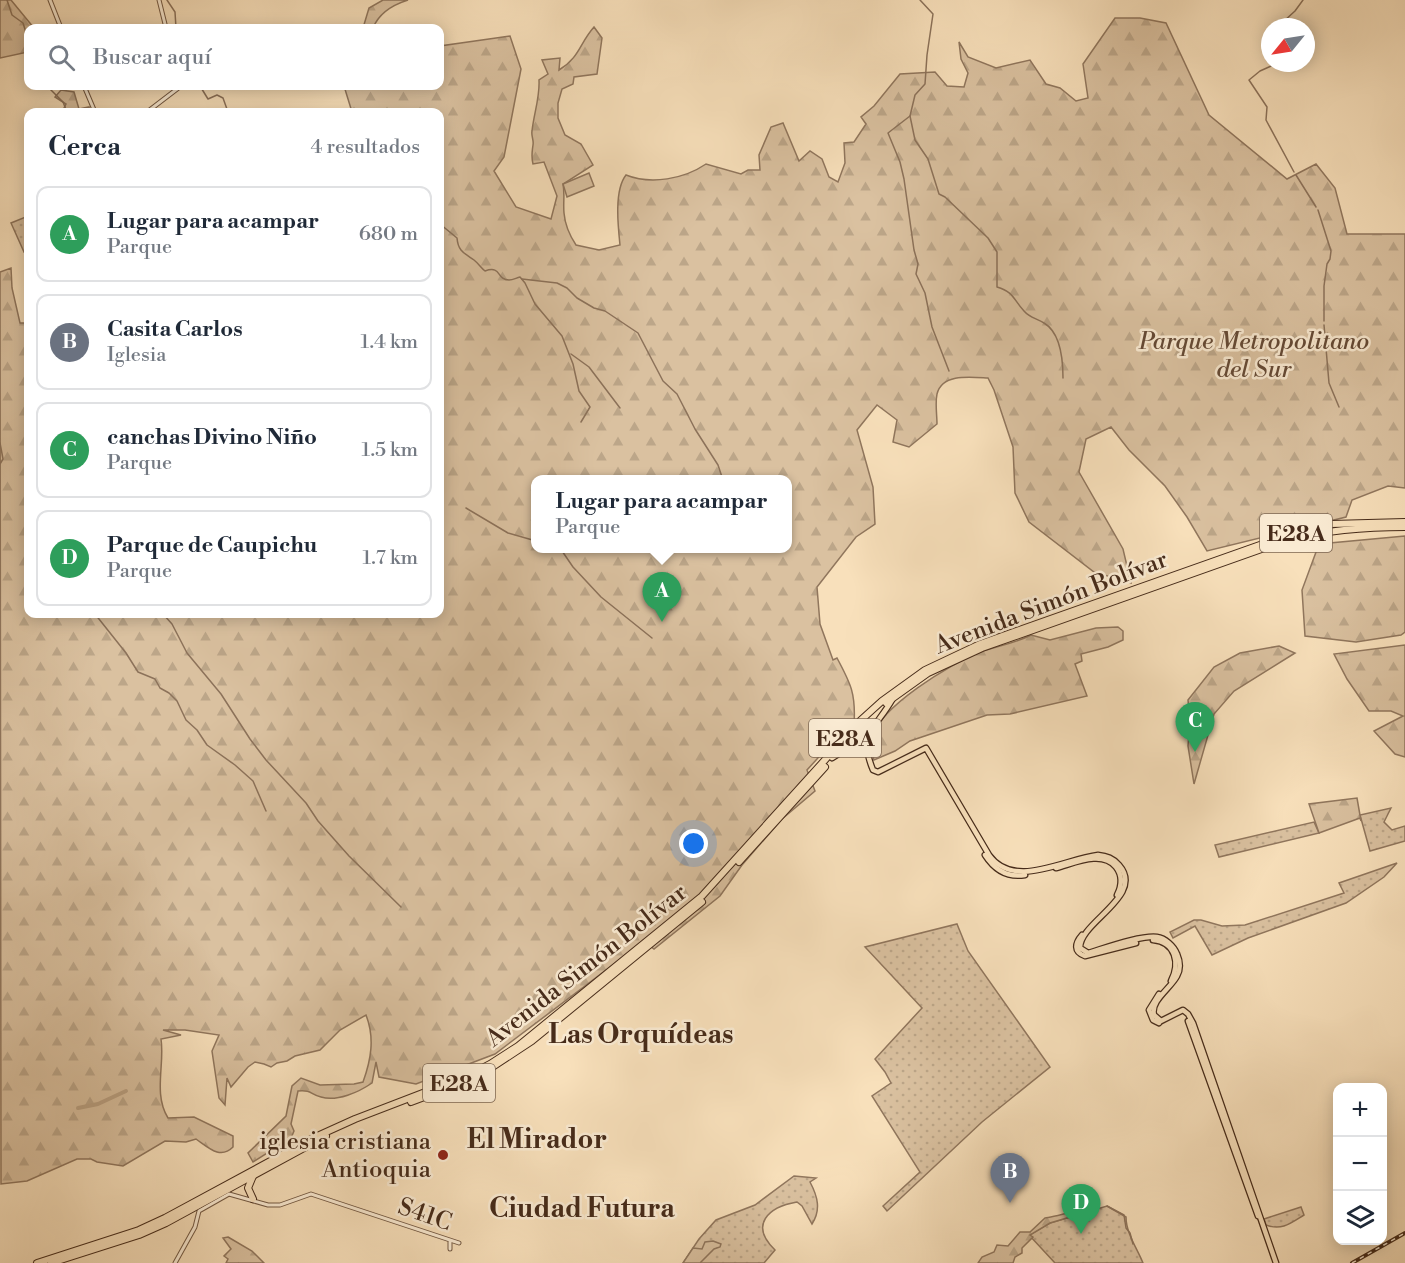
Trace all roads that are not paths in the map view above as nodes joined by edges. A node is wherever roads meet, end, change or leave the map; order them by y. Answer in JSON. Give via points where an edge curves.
{"nodes":[{"id":1,"x":50,"y":0,"type":"edge"},
{"id":2,"x":159,"y":0,"type":"edge"},
{"id":3,"x":59,"y":24,"type":"edge"},
{"id":4,"x":165,"y":24,"type":"edge"},
{"id":5,"x":86,"y":90,"type":"edge"},
{"id":6,"x":176,"y":90,"type":"edge"},
{"id":7,"x":93,"y":108,"type":"edge"},
{"id":8,"x":152,"y":108,"type":"edge"},
{"id":9,"x":1405,"y":522,"type":"edge"},
{"id":10,"x":1405,"y":527,"type":"edge"},
{"id":11,"x":1114,"y":598,"type":"junction"},
{"id":12,"x":893,"y":697,"type":"junction"},
{"id":13,"x":866,"y":746,"type":"junction"},
{"id":14,"x":832,"y":758,"type":"junction"},
{"id":15,"x":631,"y":958,"type":"junction"},
{"id":16,"x":266,"y":1167,"type":"junction"},
{"id":17,"x":253,"y":1176,"type":"junction"},
{"id":18,"x":244,"y":1179,"type":"junction"},
{"id":19,"x":253,"y":1200,"type":"junction"},
{"id":20,"x":166,"y":1221,"type":"junction"},
{"id":21,"x":119,"y":1237,"type":"junction"},
{"id":22,"x":449,"y":1240,"type":"junction"},
{"id":23,"x":112,"y":1243,"type":"junction"},
{"id":24,"x":459,"y":1243,"type":"dead end"},
{"id":25,"x":450,"y":1249,"type":"dead end"},
{"id":26,"x":37,"y":1263,"type":"edge"},
{"id":27,"x":51,"y":1263,"type":"edge"},
{"id":28,"x":175,"y":1263,"type":"edge"},
{"id":29,"x":1276,"y":1263,"type":"edge"}],
"edges":[{"from":1,"to":3,"type":"street"},
{"from":2,"to":4,"type":"street"},
{"from":5,"to":7,"type":"street"},
{"from":6,"to":8,"type":"street"},
{"from":9,"to":11,"type":"highway","name":"Avenida Simón Bolívar","number":"E28A","via":[[1331,524],[1288,534]]},
{"from":10,"to":11,"type":"highway","name":"Avenida Simón Bolívar","number":"E28A","via":[[1324,531],[1290,539]]},
{"from":11,"to":12,"type":"highway","name":"Avenida Simón Bolívar","number":"E28A","via":[[953,660]]},
{"from":11,"to":15,"type":"highway","name":"Avenida Simón Bolívar","number":"E28A","via":[[980,644],[901,686],[861,720],[708,891]]},
{"from":12,"to":13,"type":"main road","via":[[870,732]]},
{"from":12,"to":14,"type":"highway","name":"Avenida Simón Bolívar","number":"E28A"},
{"from":13,"to":14,"type":"main road","via":[[856,743]]},
{"from":13,"to":29,"type":"main road","via":[[872,768],[878,772],[925,749],[1000,867],[1020,873],[1098,855],[1109,856],[1122,869],[1125,881],[1121,894],[1086,932],[1079,946],[1085,952],[1159,939],[1175,949],[1179,970],[1154,1006],[1154,1015],[1161,1021],[1182,1010],[1193,1023]]},
{"from":14,"to":15,"type":"highway","name":"Avenida Simón Bolívar","number":"E28A","via":[[705,899]]},
{"from":15,"to":16,"type":"highway","name":"Avenida Simón Bolívar","number":"E28A","via":[[509,1052],[467,1076],[355,1119]]},
{"from":16,"to":17,"type":"highway","name":"Avenida Simón Bolívar","number":"E28A"},
{"from":16,"to":18,"type":"highway","name":"Avenida Simón Bolívar","number":"E28A"},
{"from":17,"to":18,"type":"highway","name":"Avenida Simón Bolívar","number":"E28A"},
{"from":17,"to":19,"type":"highway","via":[[248,1188]]},
{"from":18,"to":20,"type":"highway","name":"Avenida Simón Bolívar","number":"E28A"},
{"from":19,"to":22,"type":"street","name":"S41C","via":[[280,1205],[311,1194]]},
{"from":19,"to":28,"type":"street","via":[[229,1194],[199,1211],[195,1227]]},
{"from":20,"to":21,"type":"highway","name":"Avenida Simón Bolívar","number":"E28A"},
{"from":20,"to":23,"type":"highway","name":"Avenida Simón Bolívar","number":"E28A"},
{"from":21,"to":23,"type":"highway"},
{"from":21,"to":26,"type":"highway","name":"Avenida Simón Bolívar","number":"E28A"},
{"from":22,"to":24,"type":"street","name":"S41C"},
{"from":22,"to":25,"type":"street"},
{"from":23,"to":27,"type":"highway","name":"Avenida Simón Bolívar","number":"E28A"}]}
